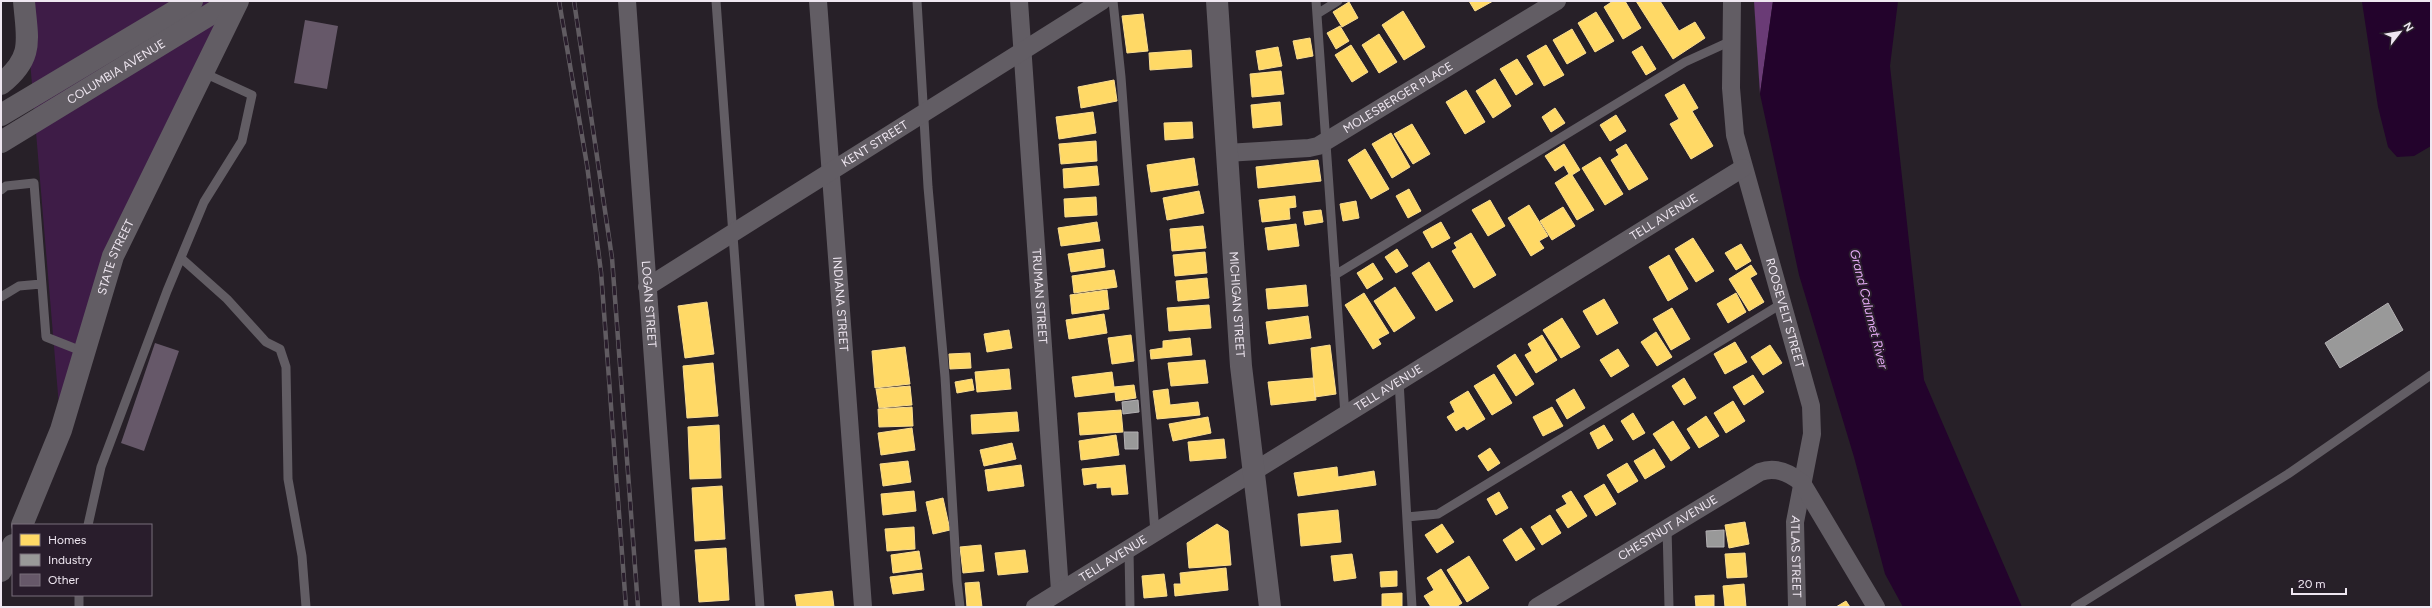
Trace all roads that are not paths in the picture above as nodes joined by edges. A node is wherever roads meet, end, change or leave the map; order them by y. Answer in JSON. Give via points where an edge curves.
{"nodes":[{"id":1,"x":24,"y":1,"type":"edge"},
{"id":2,"x":192,"y":1,"type":"edge"},
{"id":3,"x":627,"y":1,"type":"edge"},
{"id":4,"x":716,"y":1,"type":"edge"},
{"id":5,"x":818,"y":1,"type":"edge"},
{"id":6,"x":917,"y":1,"type":"edge"},
{"id":7,"x":1019,"y":1,"type":"edge"},
{"id":8,"x":1102,"y":1,"type":"edge"},
{"id":9,"x":1113,"y":1,"type":"edge"},
{"id":10,"x":1217,"y":1,"type":"edge"},
{"id":11,"x":1316,"y":1,"type":"edge"},
{"id":12,"x":1338,"y":1,"type":"edge"},
{"id":13,"x":1558,"y":1,"type":"edge"},
{"id":14,"x":1732,"y":1,"type":"edge"},
{"id":15,"x":233,"y":5,"type":"edge"},
{"id":16,"x":1317,"y":14,"type":"junction"},
{"id":17,"x":1731,"y":41,"type":"junction"},
{"id":18,"x":1023,"y":50,"type":"junction"},
{"id":19,"x":204,"y":73,"type":"junction"},
{"id":20,"x":1,"y":84,"type":"edge"},
{"id":21,"x":924,"y":113,"type":"junction"},
{"id":22,"x":1,"y":115,"type":"edge"},
{"id":23,"x":1,"y":142,"type":"edge"},
{"id":24,"x":1326,"y":142,"type":"junction"},
{"id":25,"x":1226,"y":153,"type":"junction"},
{"id":26,"x":1743,"y":168,"type":"junction"},
{"id":27,"x":830,"y":171,"type":"junction"},
{"id":28,"x":1,"y":190,"type":"edge"},
{"id":29,"x":734,"y":233,"type":"junction"},
{"id":30,"x":181,"y":258,"type":"junction"},
{"id":31,"x":1336,"y":275,"type":"junction"},
{"id":32,"x":41,"y":284,"type":"junction"},
{"id":33,"x":647,"y":286,"type":"junction"},
{"id":34,"x":1,"y":297,"type":"edge"},
{"id":35,"x":1783,"y":303,"type":"junction"},
{"id":36,"x":84,"y":352,"type":"junction"},
{"id":37,"x":2431,"y":375,"type":"edge"},
{"id":38,"x":1399,"y":381,"type":"junction"},
{"id":39,"x":1345,"y":415,"type":"junction"},
{"id":40,"x":1255,"y":471,"type":"junction"},
{"id":41,"x":1802,"y":483,"type":"junction"},
{"id":42,"x":1407,"y":517,"type":"junction"},
{"id":43,"x":22,"y":524,"type":"edge"},
{"id":44,"x":88,"y":524,"type":"edge"},
{"id":45,"x":1667,"y":526,"type":"junction"},
{"id":46,"x":1155,"y":533,"type":"junction"},
{"id":47,"x":12,"y":546,"type":"edge"},
{"id":48,"x":1129,"y":550,"type":"junction"},
{"id":49,"x":1,"y":571,"type":"edge"},
{"id":50,"x":1060,"y":592,"type":"junction"},
{"id":51,"x":79,"y":596,"type":"edge"},
{"id":52,"x":1539,"y":606,"type":"edge"},
{"id":53,"x":79,"y":607,"type":"edge"},
{"id":54,"x":306,"y":607,"type":"edge"},
{"id":55,"x":671,"y":607,"type":"edge"},
{"id":56,"x":760,"y":607,"type":"edge"},
{"id":57,"x":863,"y":607,"type":"edge"},
{"id":58,"x":960,"y":607,"type":"edge"},
{"id":59,"x":1035,"y":607,"type":"edge"},
{"id":60,"x":1130,"y":607,"type":"edge"},
{"id":61,"x":1270,"y":607,"type":"edge"},
{"id":62,"x":1412,"y":607,"type":"edge"},
{"id":63,"x":1668,"y":607,"type":"edge"},
{"id":64,"x":1797,"y":607,"type":"edge"},
{"id":65,"x":1876,"y":607,"type":"edge"},
{"id":66,"x":2075,"y":607,"type":"edge"}],
"edges":[{"from":1,"to":20,"type":"street","via":[[28,49],[17,69]]},
{"from":2,"to":22,"type":"street","name":"COLUMBIA AVENUE"},
{"from":3,"to":33,"type":"street","name":"LOGAN STREET"},
{"from":4,"to":29,"type":"lane"},
{"from":5,"to":27,"type":"street","name":"INDIANA STREET"},
{"from":6,"to":21,"type":"lane"},
{"from":7,"to":18,"type":"street","name":"TRUMAN STREET"},
{"from":8,"to":18,"type":"street","name":"KENT STREET"},
{"from":9,"to":46,"type":"lane"},
{"from":10,"to":25,"type":"street","name":"MICHIGAN STREET"},
{"from":11,"to":16,"type":"lane"},
{"from":12,"to":16,"type":"lane"},
{"from":13,"to":24,"type":"street","name":"MOLESBERGER PLACE"},
{"from":14,"to":17,"type":"street","name":"ROOSEVELT STREET"},
{"from":15,"to":19,"type":"street","name":"STATE STREET"},
{"from":15,"to":23,"type":"street","name":"COLUMBIA AVENUE"},
{"from":16,"to":24,"type":"lane"},
{"from":17,"to":26,"type":"street","name":"ROOSEVELT STREET","via":[[1732,112]]},
{"from":17,"to":31,"type":"lane","via":[[1685,62]]},
{"from":18,"to":21,"type":"street","name":"KENT STREET"},
{"from":18,"to":50,"type":"street","name":"TRUMAN STREET"},
{"from":19,"to":30,"type":"lane","via":[[252,95],[242,141],[204,202]]},
{"from":19,"to":36,"type":"street","name":"STATE STREET","via":[[113,256]]},
{"from":21,"to":27,"type":"street","name":"KENT STREET"},
{"from":21,"to":58,"type":"lane"},
{"from":24,"to":25,"type":"street","name":"MOLESBERGER PLACE","via":[[1309,148]]},
{"from":24,"to":31,"type":"lane"},
{"from":25,"to":40,"type":"street","name":"MICHIGAN STREET","via":[[1241,366]]},
{"from":26,"to":35,"type":"street","name":"ROOSEVELT STREET"},
{"from":26,"to":38,"type":"street","name":"TELL AVENUE"},
{"from":27,"to":29,"type":"street","name":"KENT STREET"},
{"from":27,"to":57,"type":"street","name":"INDIANA STREET"},
{"from":28,"to":32,"type":"lane","via":[[6,186],[34,183]]},
{"from":29,"to":33,"type":"street","name":"KENT STREET"},
{"from":29,"to":56,"type":"lane"},
{"from":30,"to":44,"type":"lane","via":[[101,467]]},
{"from":30,"to":54,"type":"lane","via":[[227,299],[266,342],[280,350],[286,367],[288,479],[302,556]]},
{"from":31,"to":39,"type":"lane"},
{"from":32,"to":34,"type":"lane","via":[[19,286]]},
{"from":32,"to":36,"type":"lane","via":[[46,337]]},
{"from":33,"to":55,"type":"street","name":"LOGAN STREET"},
{"from":35,"to":41,"type":"street","name":"ROOSEVELT STREET","via":[[1811,406],[1812,434]]},
{"from":35,"to":42,"type":"lane","via":[[1438,514]]},
{"from":36,"to":43,"type":"street","name":"STATE STREET","via":[[61,430]]},
{"from":37,"to":66,"type":"lane","via":[[2288,474]]},
{"from":38,"to":39,"type":"street","name":"TELL AVENUE"},
{"from":38,"to":42,"type":"lane"},
{"from":39,"to":40,"type":"street","name":"TELL AVENUE"},
{"from":40,"to":46,"type":"street","name":"TELL AVENUE"},
{"from":40,"to":61,"type":"street","name":"MICHIGAN STREET"},
{"from":41,"to":45,"type":"street","name":"CHESTNUT AVENUE","via":[[1786,472],[1766,470]]},
{"from":41,"to":64,"type":"street","name":"ATLAS STREET","via":[[1796,522]]},
{"from":41,"to":65,"type":"street"},
{"from":42,"to":62,"type":"lane"},
{"from":45,"to":52,"type":"street","name":"CHESTNUT AVENUE"},
{"from":45,"to":63,"type":"lane"},
{"from":46,"to":48,"type":"street","name":"TELL AVENUE"},
{"from":47,"to":49,"type":"street"},
{"from":48,"to":50,"type":"street","name":"TELL AVENUE"},
{"from":48,"to":60,"type":"lane"},
{"from":50,"to":59,"type":"street","name":"TELL AVENUE"},
{"from":51,"to":53,"type":"lane"}]}
